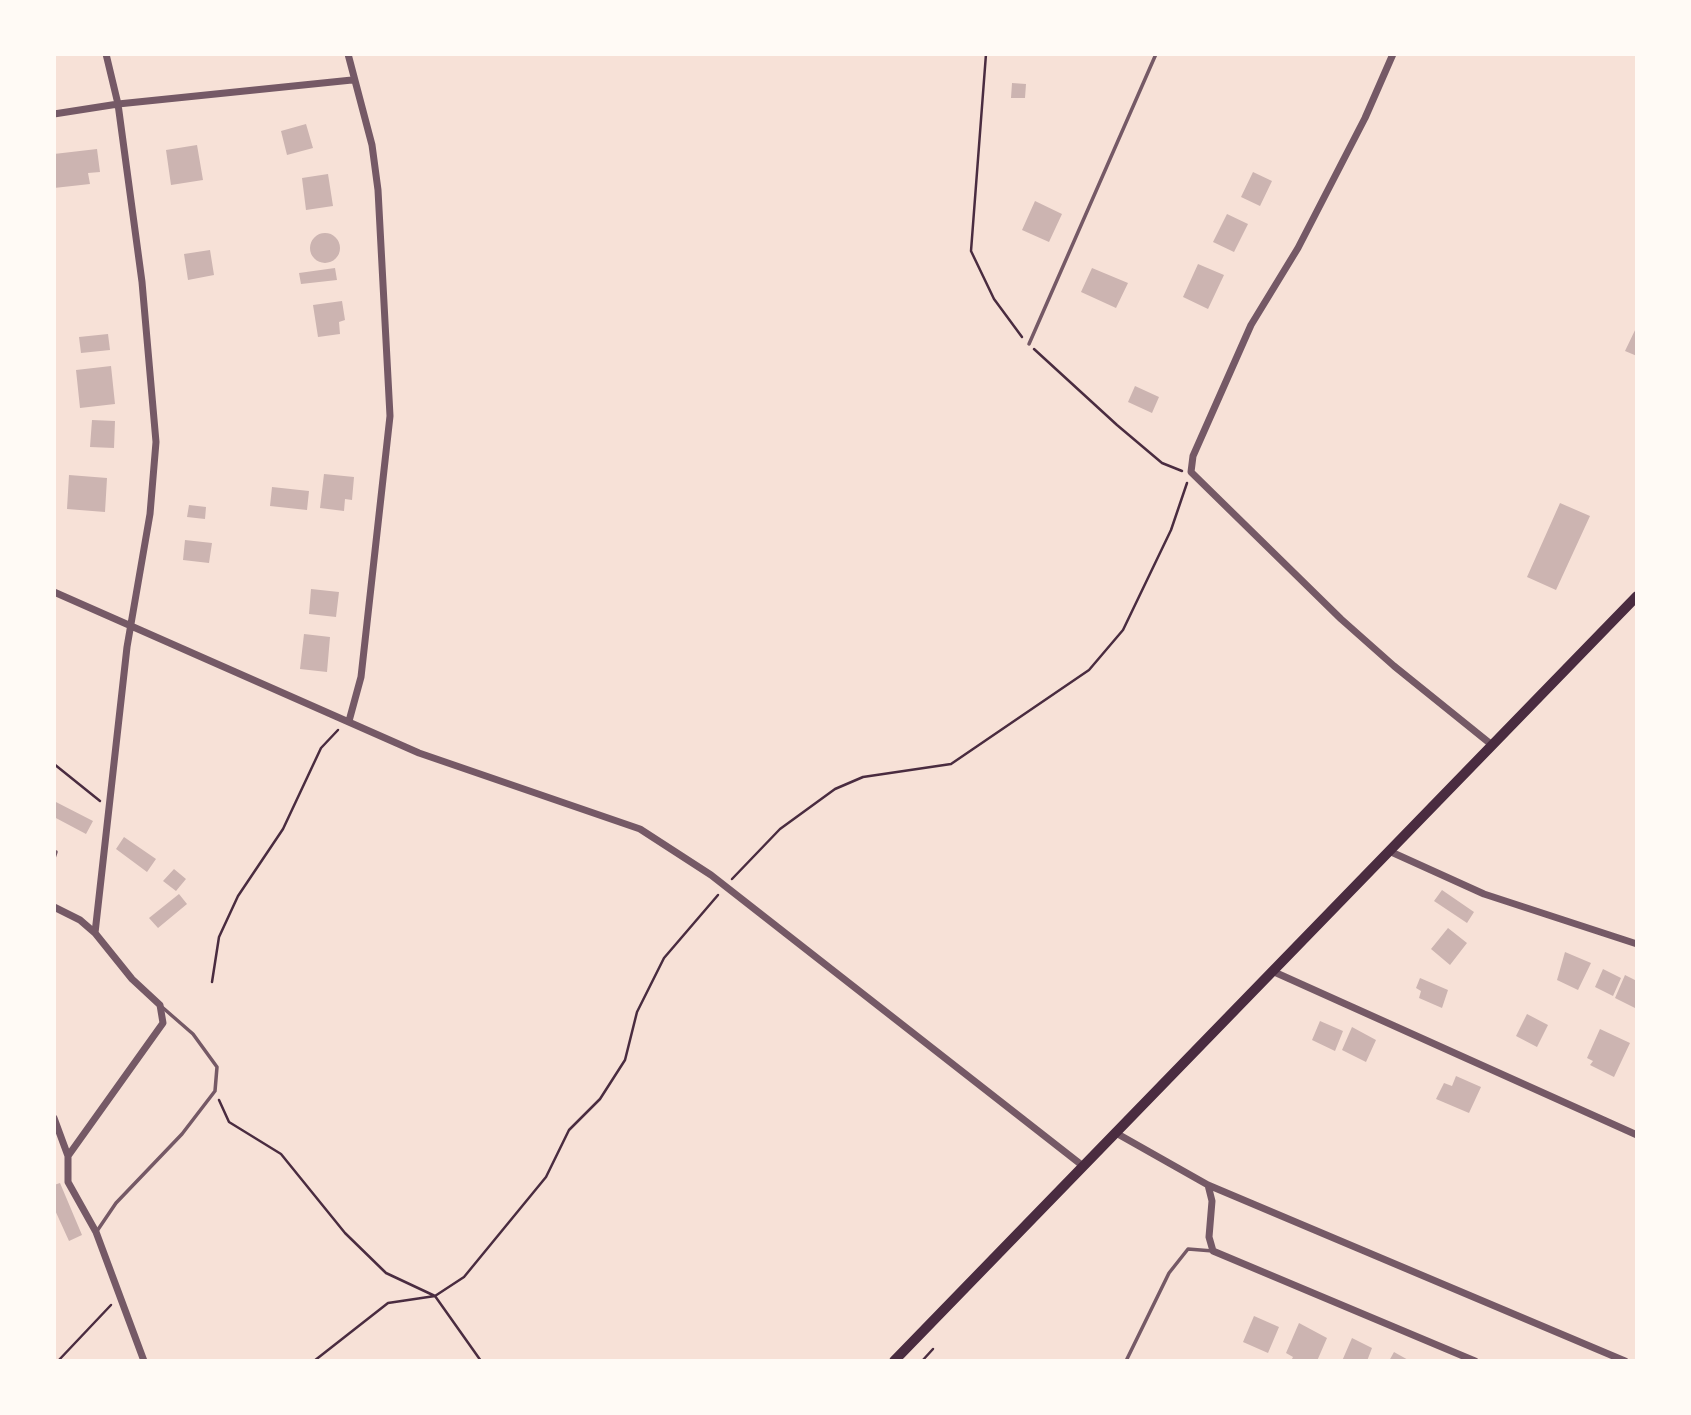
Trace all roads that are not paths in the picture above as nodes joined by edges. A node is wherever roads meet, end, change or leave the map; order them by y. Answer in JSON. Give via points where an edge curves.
{"nodes":[{"id":1,"x":106,"y":54,"type":"edge"},
{"id":2,"x":348,"y":54,"type":"edge"},
{"id":3,"x":1156,"y":54,"type":"edge"},
{"id":4,"x":1393,"y":54,"type":"edge"},
{"id":5,"x":352,"y":80,"type":"junction"},
{"id":6,"x":118,"y":104,"type":"junction"},
{"id":7,"x":54,"y":114,"type":"edge"},
{"id":8,"x":1029,"y":344,"type":"road end"},
{"id":9,"x":54,"y":592,"type":"edge"},
{"id":10,"x":1637,"y":596,"type":"edge"},
{"id":11,"x":131,"y":626,"type":"junction"},
{"id":12,"x":349,"y":721,"type":"junction"},
{"id":13,"x":1492,"y":745,"type":"junction"},
{"id":14,"x":1389,"y":851,"type":"junction"},
{"id":15,"x":54,"y":907,"type":"edge"},
{"id":16,"x":95,"y":933,"type":"junction"},
{"id":17,"x":1637,"y":944,"type":"edge"},
{"id":18,"x":1272,"y":971,"type":"junction"},
{"id":19,"x":160,"y":1005,"type":"junction"},
{"id":20,"x":54,"y":1118,"type":"edge"},
{"id":21,"x":1116,"y":1133,"type":"junction"},
{"id":22,"x":1637,"y":1135,"type":"edge"},
{"id":23,"x":68,"y":1156,"type":"junction"},
{"id":24,"x":1083,"y":1166,"type":"junction"},
{"id":25,"x":1209,"y":1185,"type":"junction"},
{"id":26,"x":96,"y":1232,"type":"junction"},
{"id":27,"x":1213,"y":1251,"type":"junction"},
{"id":28,"x":144,"y":1361,"type":"edge"},
{"id":29,"x":894,"y":1361,"type":"edge"},
{"id":30,"x":1126,"y":1361,"type":"edge"},
{"id":31,"x":1475,"y":1361,"type":"edge"},
{"id":32,"x":1625,"y":1361,"type":"edge"}],
"edges":[{"from":1,"to":6,"type":"street"},
{"from":2,"to":5,"type":"street"},
{"from":3,"to":8,"type":"lane"},
{"from":4,"to":13,"type":"street","via":[[1298,248],[1251,325],[1191,472],[1341,618]]},
{"from":5,"to":6,"type":"street"},
{"from":5,"to":12,"type":"street","via":[[372,145],[378,190],[390,416],[361,677]]},
{"from":6,"to":7,"type":"street"},
{"from":6,"to":11,"type":"street","via":[[142,282],[156,442],[150,514]]},
{"from":9,"to":11,"type":"street"},
{"from":10,"to":13,"type":"main road"},
{"from":11,"to":12,"type":"street"},
{"from":11,"to":16,"type":"street"},
{"from":12,"to":24,"type":"street","via":[[419,752],[640,830],[725,886]]},
{"from":13,"to":14,"type":"main road"},
{"from":14,"to":17,"type":"street","via":[[1484,894]]},
{"from":14,"to":18,"type":"main road"},
{"from":15,"to":16,"type":"street"},
{"from":16,"to":19,"type":"street"},
{"from":18,"to":21,"type":"main road"},
{"from":18,"to":22,"type":"street"},
{"from":19,"to":23,"type":"street","via":[[163,1023]]},
{"from":19,"to":26,"type":"lane","via":[[193,1034],[217,1067],[215,1091]]},
{"from":20,"to":23,"type":"street"},
{"from":21,"to":24,"type":"main road"},
{"from":21,"to":25,"type":"street"},
{"from":23,"to":26,"type":"street","via":[[68,1182]]},
{"from":24,"to":29,"type":"main road"},
{"from":25,"to":27,"type":"street"},
{"from":25,"to":32,"type":"street"},
{"from":26,"to":28,"type":"street"},
{"from":27,"to":30,"type":"lane","via":[[1188,1249],[1169,1273]]},
{"from":27,"to":31,"type":"street"}]}
